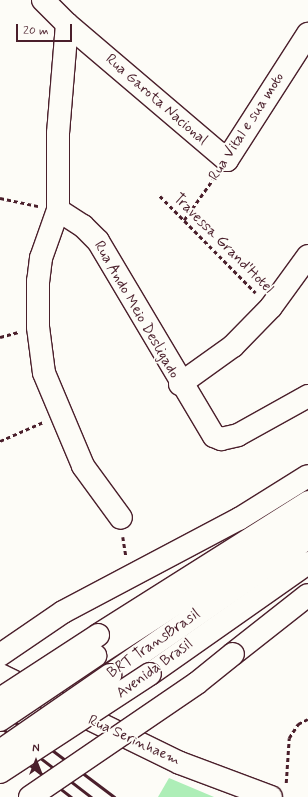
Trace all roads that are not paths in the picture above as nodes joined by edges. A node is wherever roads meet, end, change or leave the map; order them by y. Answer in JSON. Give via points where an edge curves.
{"nodes":[{"id":1,"x":43,"y":0,"type":"edge"},
{"id":2,"x":67,"y":24,"type":"junction"},
{"id":3,"x":308,"y":34,"type":"edge"},
{"id":4,"x":227,"y":160,"type":"joint"},
{"id":5,"x":58,"y":210,"type":"junction"},
{"id":6,"x":308,"y":256,"type":"edge"},
{"id":7,"x":180,"y":384,"type":"junction"},
{"id":8,"x":308,"y":396,"type":"edge"},
{"id":9,"x":308,"y":467,"type":"edge"},
{"id":10,"x":308,"y":476,"type":"edge"},
{"id":11,"x":272,"y":500,"type":"junction"},
{"id":12,"x":308,"y":502,"type":"edge"},
{"id":13,"x":121,"y":518,"type":"road end"},
{"id":14,"x":308,"y":518,"type":"edge"},
{"id":15,"x":308,"y":538,"type":"edge"},
{"id":16,"x":308,"y":563,"type":"edge"},
{"id":17,"x":308,"y":595,"type":"edge"},
{"id":18,"x":97,"y":646,"type":"junction"},
{"id":19,"x":0,"y":654,"type":"edge"},
{"id":20,"x":0,"y":676,"type":"edge"},
{"id":21,"x":0,"y":699,"type":"edge"},
{"id":22,"x":0,"y":720,"type":"edge"},
{"id":23,"x":0,"y":751,"type":"edge"},
{"id":24,"x":0,"y":772,"type":"edge"},
{"id":25,"x":278,"y":793,"type":"edge"},
{"id":26,"x":30,"y":797,"type":"edge"}],
"edges":[{"from":1,"to":2,"type":"main road"},
{"from":2,"to":4,"type":"main road","name":"Rua Garota Nacional"},
{"from":2,"to":5,"type":"main road","via":[[58,133]]},
{"from":3,"to":4,"type":"main road","name":"Rua Vital e sua moto"},
{"from":5,"to":7,"type":"main road","name":"Rua Ando Meio Desligado","via":[[83,226],[98,241]]},
{"from":5,"to":13,"type":"main road","via":[[41,258],[38,327],[44,372],[83,466]]},
{"from":6,"to":7,"type":"main road","via":[[271,307],[233,346]]},
{"from":7,"to":8,"type":"main road","name":"Rua Ando Meio Desligado","via":[[214,436],[221,439],[238,434]]},
{"from":9,"to":11,"type":"main road"},
{"from":10,"to":11,"type":"main road"},
{"from":11,"to":19,"type":"main road","via":[[64,612]]},
{"from":12,"to":18,"type":"main road"},
{"from":14,"to":18,"type":"main road","name":"BRT TransBrasil"},
{"from":15,"to":23,"type":"main road","name":"BRT TransBrasil","bridge":true},
{"from":16,"to":24,"type":"main road","name":"Avenida Brasil","bridge":true,"via":[[150,674]]},
{"from":17,"to":26,"type":"main road","bridge":true,"via":[[197,683]]},
{"from":18,"to":21,"type":"main road","bridge":true},
{"from":18,"to":22,"type":"main road","name":"BRT TransBrasil","bridge":true},
{"from":20,"to":25,"type":"main road","name":"Rua Serinhaem","via":[[180,763]]}]}
